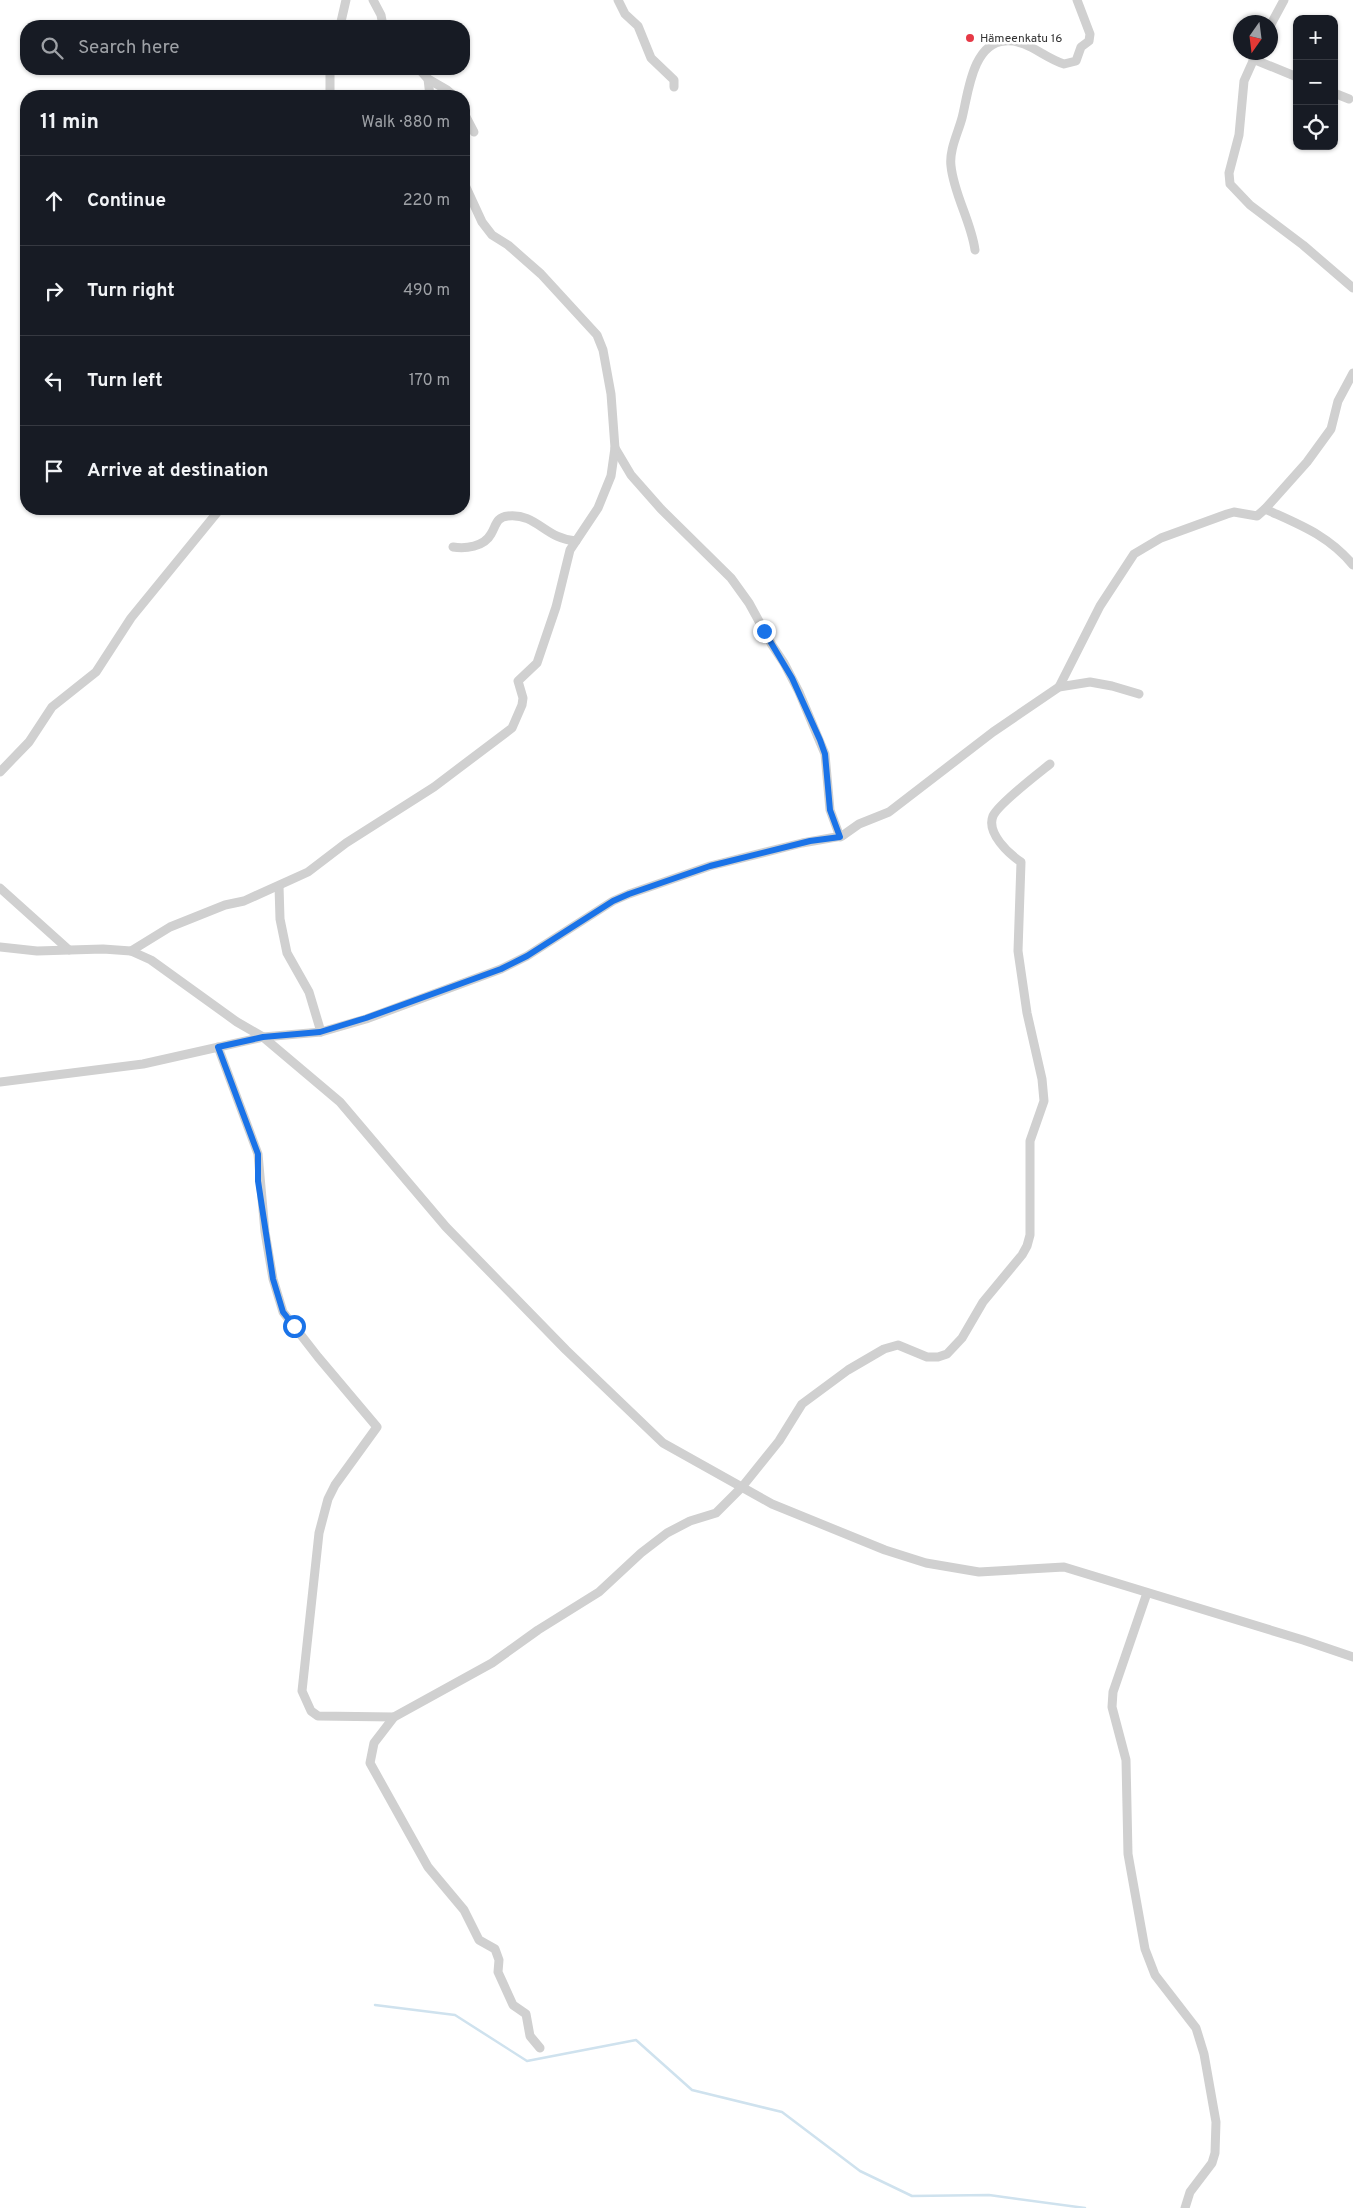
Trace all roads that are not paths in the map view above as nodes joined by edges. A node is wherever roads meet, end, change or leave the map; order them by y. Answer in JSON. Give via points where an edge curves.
{"nodes":[{"id":1,"x":346,"y":0,"type":"edge"},
{"id":2,"x":372,"y":0,"type":"edge"},
{"id":3,"x":618,"y":0,"type":"edge"},
{"id":4,"x":1077,"y":0,"type":"edge"},
{"id":5,"x":1284,"y":0,"type":"edge"},
{"id":6,"x":1276,"y":15,"type":"edge"},
{"id":7,"x":341,"y":20,"type":"edge"},
{"id":8,"x":382,"y":20,"type":"edge"},
{"id":9,"x":1253,"y":60,"type":"edge"},
{"id":10,"x":1263,"y":60,"type":"edge"},
{"id":11,"x":330,"y":75,"type":"edge"},
{"id":12,"x":424,"y":75,"type":"edge"},
{"id":13,"x":1293,"y":75,"type":"edge"},
{"id":14,"x":428,"y":79,"type":"junction"},
{"id":15,"x":674,"y":87,"type":"dead end"},
{"id":16,"x":330,"y":90,"type":"edge"},
{"id":17,"x":429,"y":90,"type":"edge"},
{"id":18,"x":447,"y":90,"type":"edge"},
{"id":19,"x":1338,"y":95,"type":"edge"},
{"id":20,"x":1349,"y":99,"type":"dead end"},
{"id":21,"x":470,"y":124,"type":"edge"},
{"id":22,"x":474,"y":132,"type":"dead end"},
{"id":23,"x":470,"y":196,"type":"edge"},
{"id":24,"x":975,"y":250,"type":"dead end"},
{"id":25,"x":1353,"y":288,"type":"edge"},
{"id":26,"x":1353,"y":373,"type":"edge"},
{"id":27,"x":615,"y":448,"type":"junction"},
{"id":28,"x":1265,"y":509,"type":"junction"},
{"id":29,"x":215,"y":515,"type":"edge"},
{"id":30,"x":576,"y":541,"type":"junction"},
{"id":31,"x":453,"y":547,"type":"dead end"},
{"id":32,"x":1353,"y":565,"type":"edge"},
{"id":33,"x":1059,"y":687,"type":"junction"},
{"id":34,"x":1139,"y":694,"type":"dead end"},
{"id":35,"x":1050,"y":764,"type":"dead end"},
{"id":36,"x":0,"y":772,"type":"edge"},
{"id":37,"x":840,"y":837,"type":"junction"},
{"id":38,"x":279,"y":886,"type":"junction"},
{"id":39,"x":0,"y":888,"type":"edge"},
{"id":40,"x":0,"y":947,"type":"edge"},
{"id":41,"x":69,"y":950,"type":"junction"},
{"id":42,"x":131,"y":951,"type":"junction"},
{"id":43,"x":320,"y":1032,"type":"junction"},
{"id":44,"x":263,"y":1037,"type":"junction"},
{"id":45,"x":218,"y":1047,"type":"junction"},
{"id":46,"x":0,"y":1082,"type":"edge"},
{"id":47,"x":742,"y":1487,"type":"junction"},
{"id":48,"x":1147,"y":1593,"type":"junction"},
{"id":49,"x":1353,"y":1657,"type":"edge"},
{"id":50,"x":394,"y":1717,"type":"junction"},
{"id":51,"x":540,"y":2048,"type":"dead end"},
{"id":52,"x":1185,"y":2208,"type":"edge"}],
"edges":[{"from":1,"to":7,"type":"street"},
{"from":2,"to":8,"type":"street"},
{"from":3,"to":15,"type":"street","via":[[625,14],[638,26],[651,58],[674,80]]},
{"from":4,"to":24,"type":"street","via":[[1090,34],[1076,61],[1064,64],[1020,42],[1003,41],[992,45],[972,70],[950,164]]},
{"from":5,"to":6,"type":"street"},
{"from":9,"to":25,"type":"street","via":[[1244,81],[1230,184],[1250,205]]},
{"from":10,"to":13,"type":"street"},
{"from":11,"to":16,"type":"street"},
{"from":12,"to":14,"type":"street"},
{"from":14,"to":17,"type":"street"},
{"from":14,"to":18,"type":"street"},
{"from":19,"to":20,"type":"street"},
{"from":21,"to":22,"type":"street"},
{"from":23,"to":27,"type":"street","via":[[492,235],[541,274],[597,335],[609,385]]},
{"from":26,"to":28,"type":"street","via":[[1338,400],[1331,429]]},
{"from":27,"to":30,"type":"street","via":[[611,476],[598,508]]},
{"from":27,"to":37,"type":"street","via":[[631,475],[661,509],[731,578],[784,663],[825,754],[830,810]]},
{"from":28,"to":32,"type":"street","via":[[1316,533],[1339,548]]},
{"from":28,"to":33,"type":"street","via":[[1257,516],[1227,514],[1161,538],[1134,554],[1100,606]]},
{"from":29,"to":36,"type":"street","via":[[131,618],[96,672],[52,707],[29,742]]},
{"from":30,"to":31,"type":"street","via":[[554,536],[530,518],[509,516],[498,520],[487,540],[467,548]]},
{"from":30,"to":38,"type":"street","via":[[567,558],[556,607],[537,663],[518,682],[522,705],[512,728],[434,787],[352,839],[308,872]]},
{"from":33,"to":34,"type":"street","via":[[1090,682]]},
{"from":33,"to":37,"type":"street","via":[[993,732],[889,812],[859,824]]},
{"from":35,"to":47,"type":"street","via":[[993,815],[992,822],[1006,851],[1021,862],[1018,951],[1044,1094],[1030,1141],[1027,1246],[983,1302],[954,1348],[938,1357],[927,1357],[898,1346],[884,1349],[848,1370],[802,1404],[779,1441]]},
{"from":37,"to":43,"type":"street","via":[[778,848],[645,887],[613,901],[501,969],[415,1002]]},
{"from":38,"to":42,"type":"street","via":[[170,926]]},
{"from":38,"to":43,"type":"street","via":[[280,919],[287,953],[309,992]]},
{"from":39,"to":41,"type":"street"},
{"from":40,"to":41,"type":"street"},
{"from":41,"to":42,"type":"street"},
{"from":42,"to":44,"type":"street","via":[[151,960]]},
{"from":43,"to":44,"type":"street"},
{"from":44,"to":45,"type":"street"},
{"from":44,"to":47,"type":"street","via":[[340,1102],[446,1227],[566,1350],[663,1443]]},
{"from":45,"to":46,"type":"street","via":[[143,1064]]},
{"from":45,"to":50,"type":"street","via":[[258,1154],[265,1232],[273,1279],[283,1312],[377,1426],[328,1499],[319,1533],[302,1691],[311,1710],[318,1716]]},
{"from":47,"to":48,"type":"street","via":[[772,1504],[926,1563],[979,1572],[1064,1567]]},
{"from":47,"to":50,"type":"street","via":[[716,1513],[667,1533],[641,1552],[599,1592],[492,1663]]},
{"from":48,"to":49,"type":"street"},
{"from":48,"to":52,"type":"street","via":[[1113,1692],[1112,1707],[1126,1760],[1128,1854],[1145,1949],[1155,1975],[1196,2028],[1216,2122],[1212,2162],[1190,2192]]},
{"from":50,"to":51,"type":"street","via":[[374,1743],[370,1763],[428,1867],[464,1910],[479,1940],[495,1949],[499,1960],[498,1972],[513,2005],[526,2014],[530,2036]]}]}
